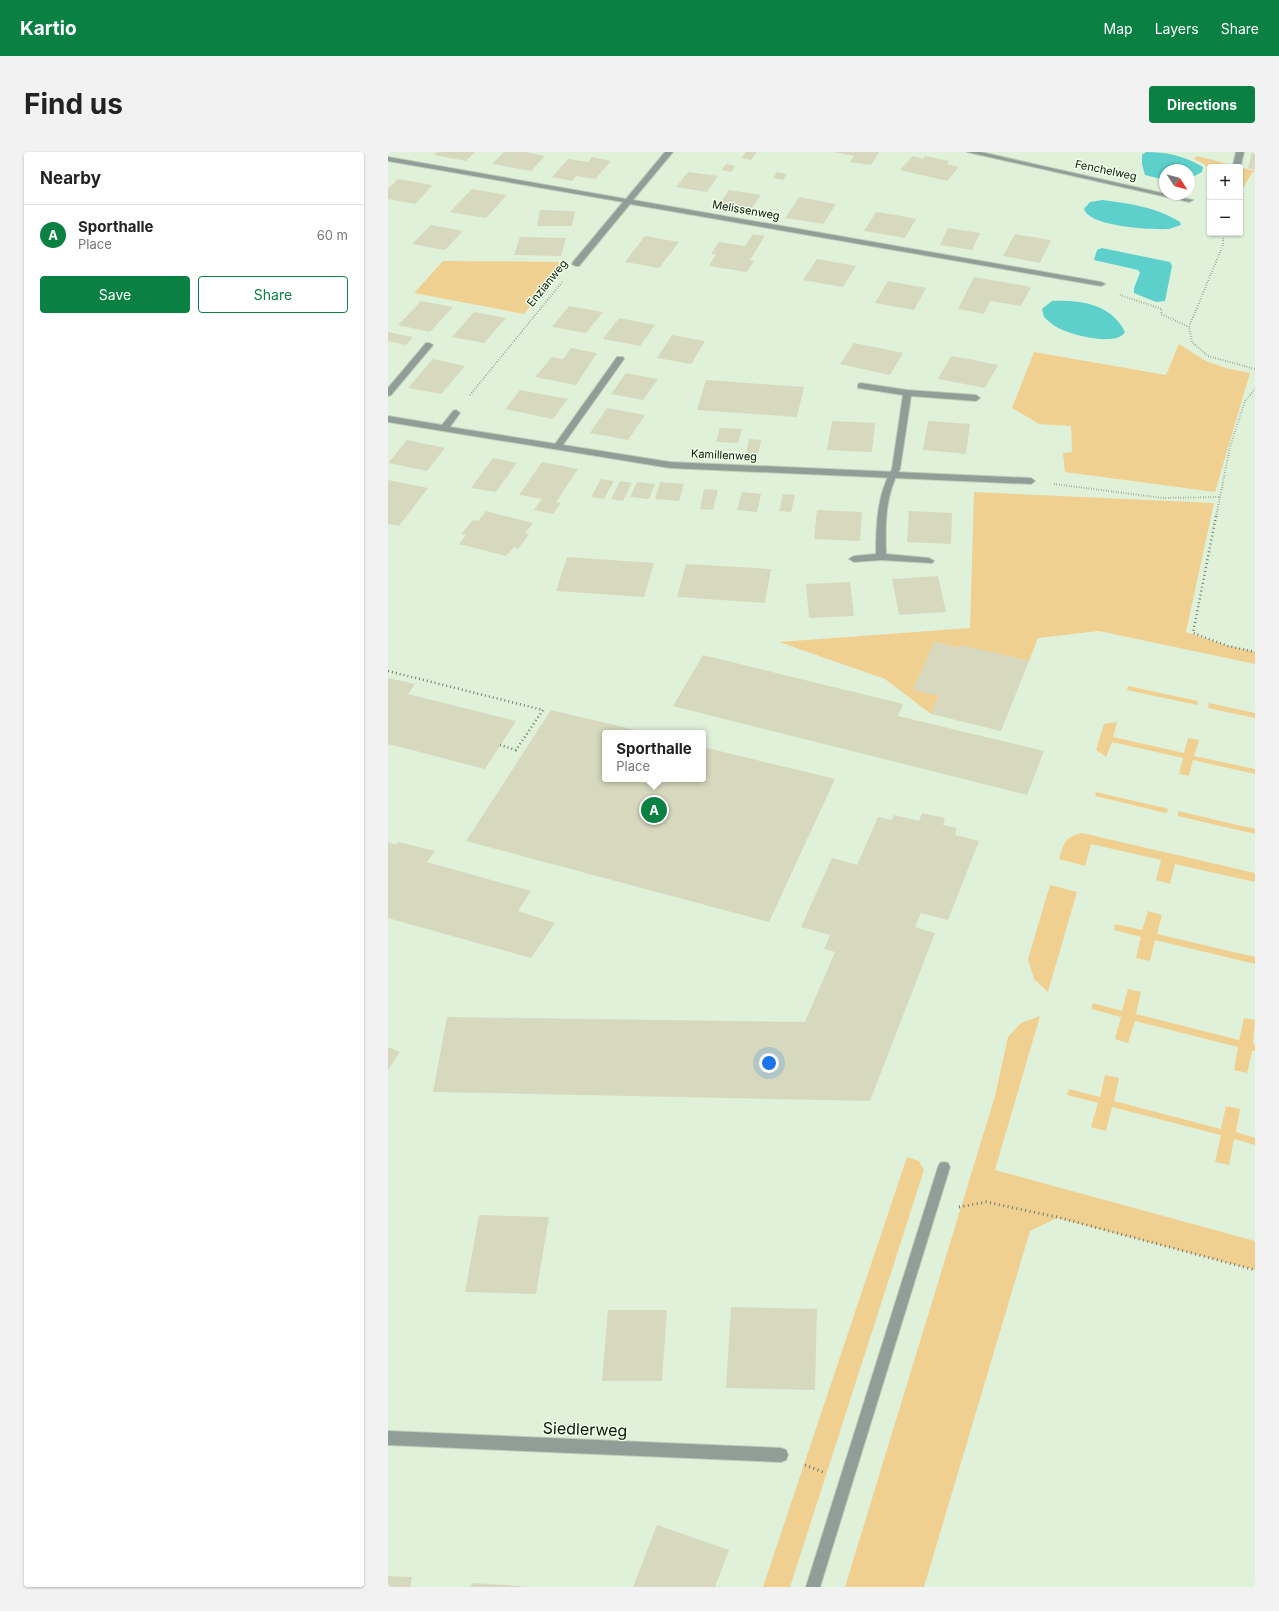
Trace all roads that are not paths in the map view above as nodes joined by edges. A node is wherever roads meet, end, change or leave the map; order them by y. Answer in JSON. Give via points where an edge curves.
{"nodes":[{"id":1,"x":669,"y":152,"type":"edge"},
{"id":2,"x":971,"y":152,"type":"edge"},
{"id":3,"x":1240,"y":152,"type":"edge"},
{"id":4,"x":388,"y":159,"type":"edge"},
{"id":5,"x":1237,"y":164,"type":"edge"},
{"id":6,"x":1159,"y":193,"type":"edge"},
{"id":7,"x":629,"y":201,"type":"junction"},
{"id":8,"x":576,"y":264,"type":"road end"},
{"id":9,"x":1101,"y":284,"type":"road end"},
{"id":10,"x":430,"y":345,"type":"dead end"},
{"id":11,"x":620,"y":359,"type":"dead end"},
{"id":12,"x":861,"y":386,"type":"dead end"},
{"id":13,"x":388,"y":393,"type":"edge"},
{"id":14,"x":907,"y":393,"type":"junction"},
{"id":15,"x":976,"y":398,"type":"dead end"},
{"id":16,"x":456,"y":413,"type":"road end"},
{"id":17,"x":388,"y":419,"type":"edge"},
{"id":18,"x":444,"y":429,"type":"junction"},
{"id":19,"x":557,"y":447,"type":"junction"},
{"id":20,"x":891,"y":476,"type":"junction"},
{"id":21,"x":1031,"y":481,"type":"road end"},
{"id":22,"x":881,"y":557,"type":"junction"},
{"id":23,"x":854,"y":559,"type":"dead end"},
{"id":24,"x":929,"y":561,"type":"dead end"},
{"id":25,"x":944,"y":1167,"type":"dead end"},
{"id":26,"x":388,"y":1438,"type":"edge"},
{"id":27,"x":781,"y":1455,"type":"road end"},
{"id":28,"x":813,"y":1587,"type":"edge"}],
"edges":[{"from":1,"to":7,"type":"street","name":"Enzianweg"},
{"from":2,"to":6,"type":"street","name":"Fenchelweg"},
{"from":3,"to":5,"type":"street"},
{"from":4,"to":7,"type":"street","name":"Melissenweg"},
{"from":7,"to":8,"type":"street","name":"Enzianweg"},
{"from":7,"to":9,"type":"street","name":"Melissenweg"},
{"from":10,"to":13,"type":"street"},
{"from":11,"to":19,"type":"street"},
{"from":12,"to":14,"type":"street"},
{"from":14,"to":15,"type":"street"},
{"from":14,"to":20,"type":"street","via":[[896,469]]},
{"from":16,"to":18,"type":"street"},
{"from":17,"to":18,"type":"street","name":"Kamillenweg"},
{"from":18,"to":19,"type":"street","name":"Kamillenweg"},
{"from":19,"to":20,"type":"street","name":"Kamillenweg","via":[[670,465]]},
{"from":20,"to":21,"type":"street","name":"Kamillenweg"},
{"from":20,"to":22,"type":"street","via":[[886,489]]},
{"from":22,"to":23,"type":"street"},
{"from":22,"to":24,"type":"street"},
{"from":25,"to":28,"type":"street"},
{"from":26,"to":27,"type":"street","name":"Siedlerweg"}]}
